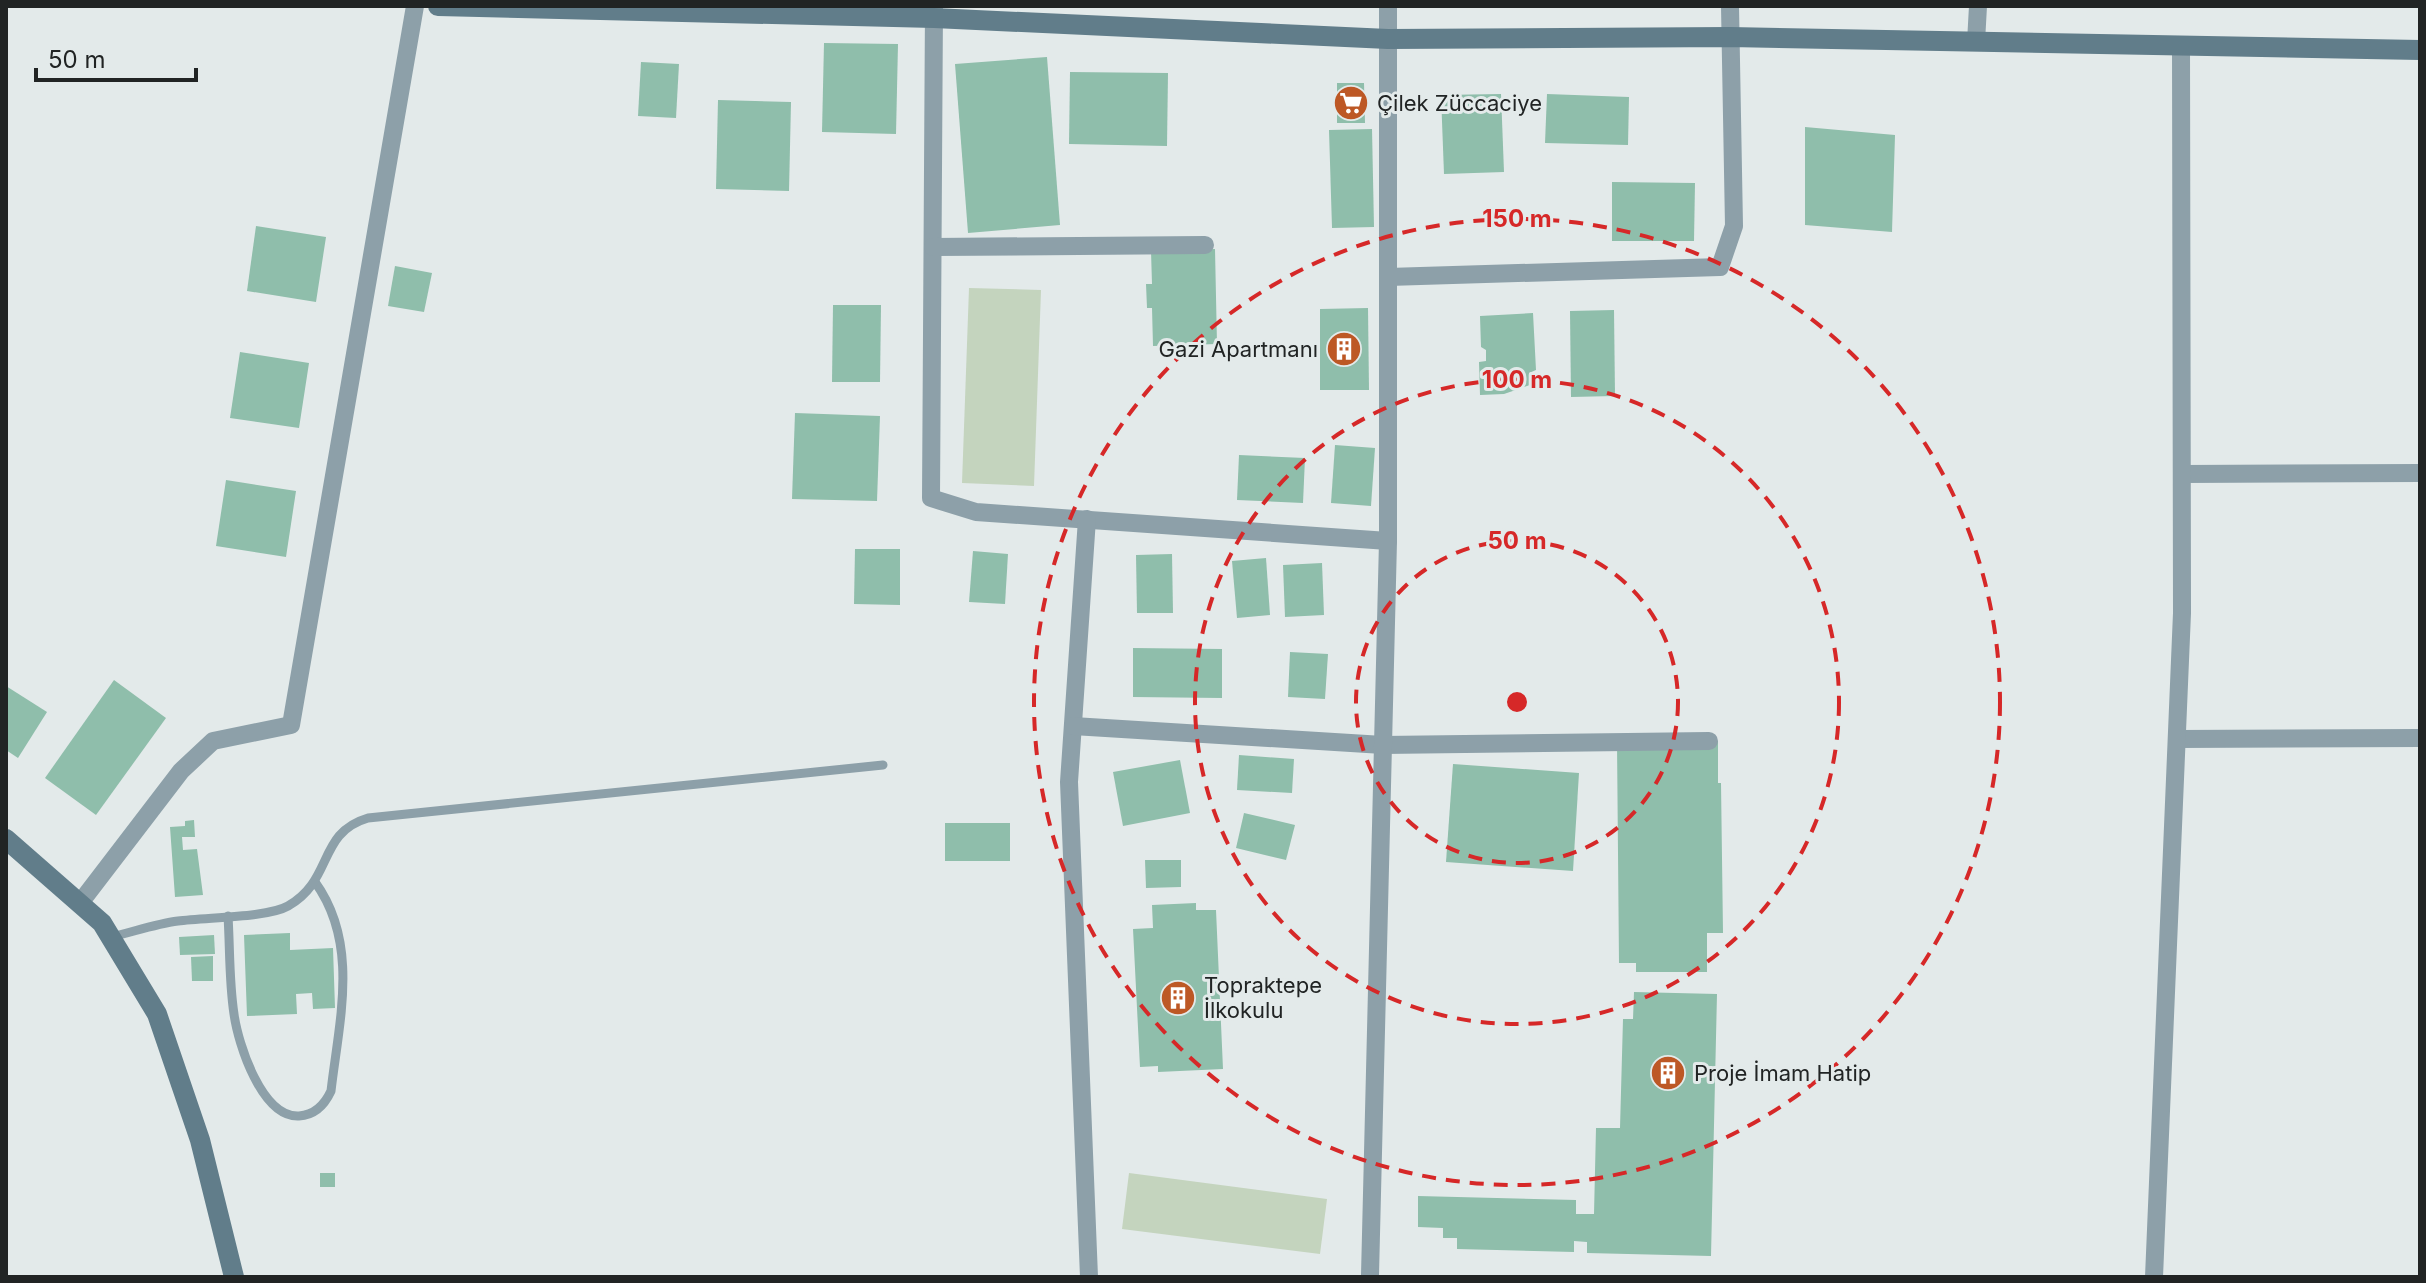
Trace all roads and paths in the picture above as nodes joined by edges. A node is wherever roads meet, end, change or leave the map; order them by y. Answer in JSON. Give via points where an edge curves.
{"nodes":[{"id":1,"x":415,"y":6,"type":"edge"},
{"id":2,"x":438,"y":6,"type":"edge"},
{"id":3,"x":1388,"y":6,"type":"edge"},
{"id":4,"x":1730,"y":6,"type":"edge"},
{"id":5,"x":1978,"y":6,"type":"edge"},
{"id":6,"x":934,"y":12,"type":"edge"},
{"id":7,"x":1730,"y":37,"type":"junction"},
{"id":8,"x":1388,"y":39,"type":"junction"},
{"id":9,"x":1976,"y":42,"type":"junction"},
{"id":10,"x":2181,"y":46,"type":"junction"},
{"id":11,"x":2420,"y":50,"type":"edge"},
{"id":12,"x":1205,"y":245,"type":"dead end"},
{"id":13,"x":933,"y":247,"type":"junction"},
{"id":14,"x":1388,"y":277,"type":"junction"},
{"id":15,"x":2420,"y":473,"type":"edge"},
{"id":16,"x":2182,"y":474,"type":"junction"},
{"id":17,"x":1087,"y":519,"type":"junction"},
{"id":18,"x":1388,"y":541,"type":"junction"},
{"id":19,"x":1073,"y":726,"type":"junction"},
{"id":20,"x":2420,"y":738,"type":"edge"},
{"id":21,"x":2177,"y":739,"type":"junction"},
{"id":22,"x":1709,"y":741,"type":"dead end"},
{"id":23,"x":1383,"y":745,"type":"junction"},
{"id":24,"x":883,"y":765,"type":"dead end"},
{"id":25,"x":6,"y":839,"type":"edge"},
{"id":26,"x":315,"y":882,"type":"junction"},
{"id":27,"x":80,"y":903,"type":"junction"},
{"id":28,"x":228,"y":916,"type":"junction"},
{"id":29,"x":111,"y":937,"type":"junction"},
{"id":30,"x":1370,"y":1275,"type":"edge"},
{"id":31,"x":234,"y":1277,"type":"edge"},
{"id":32,"x":1089,"y":1277,"type":"edge"},
{"id":33,"x":2154,"y":1277,"type":"edge"}],
"edges":[{"from":1,"to":27,"type":"street","via":[[291,725],[213,741],[181,771]]},
{"from":2,"to":6,"type":"main road"},
{"from":3,"to":8,"type":"street"},
{"from":4,"to":7,"type":"street"},
{"from":5,"to":9,"type":"street"},
{"from":6,"to":8,"type":"main road"},
{"from":6,"to":13,"type":"street"},
{"from":7,"to":8,"type":"main road"},
{"from":7,"to":9,"type":"main road"},
{"from":7,"to":14,"type":"street","via":[[1734,226],[1720,267]]},
{"from":8,"to":14,"type":"street"},
{"from":9,"to":10,"type":"main road"},
{"from":10,"to":11,"type":"main road"},
{"from":10,"to":16,"type":"street"},
{"from":12,"to":13,"type":"street"},
{"from":13,"to":17,"type":"street","via":[[931,498],[976,512]]},
{"from":14,"to":18,"type":"street"},
{"from":15,"to":16,"type":"street"},
{"from":16,"to":21,"type":"street"},
{"from":17,"to":18,"type":"street"},
{"from":17,"to":19,"type":"street"},
{"from":18,"to":23,"type":"street"},
{"from":19,"to":23,"type":"street"},
{"from":19,"to":32,"type":"street","via":[[1069,782]]},
{"from":20,"to":21,"type":"street"},
{"from":21,"to":33,"type":"street"},
{"from":22,"to":23,"type":"street"},
{"from":23,"to":30,"type":"street"},
{"from":24,"to":26,"type":"lane","via":[[368,818],[338,834]]},
{"from":25,"to":27,"type":"main road"},
{"from":26,"to":28,"type":"lane","via":[[279,910]]},
{"from":26,"to":28,"type":"lane","via":[[337,924],[344,980],[331,1091],[323,1105],[308,1114],[291,1115],[275,1108],[246,1057],[234,1015]]},
{"from":27,"to":29,"type":"main road"},
{"from":28,"to":29,"type":"lane","via":[[174,921]]},
{"from":29,"to":31,"type":"main road","via":[[157,1014],[200,1140]]}]}
